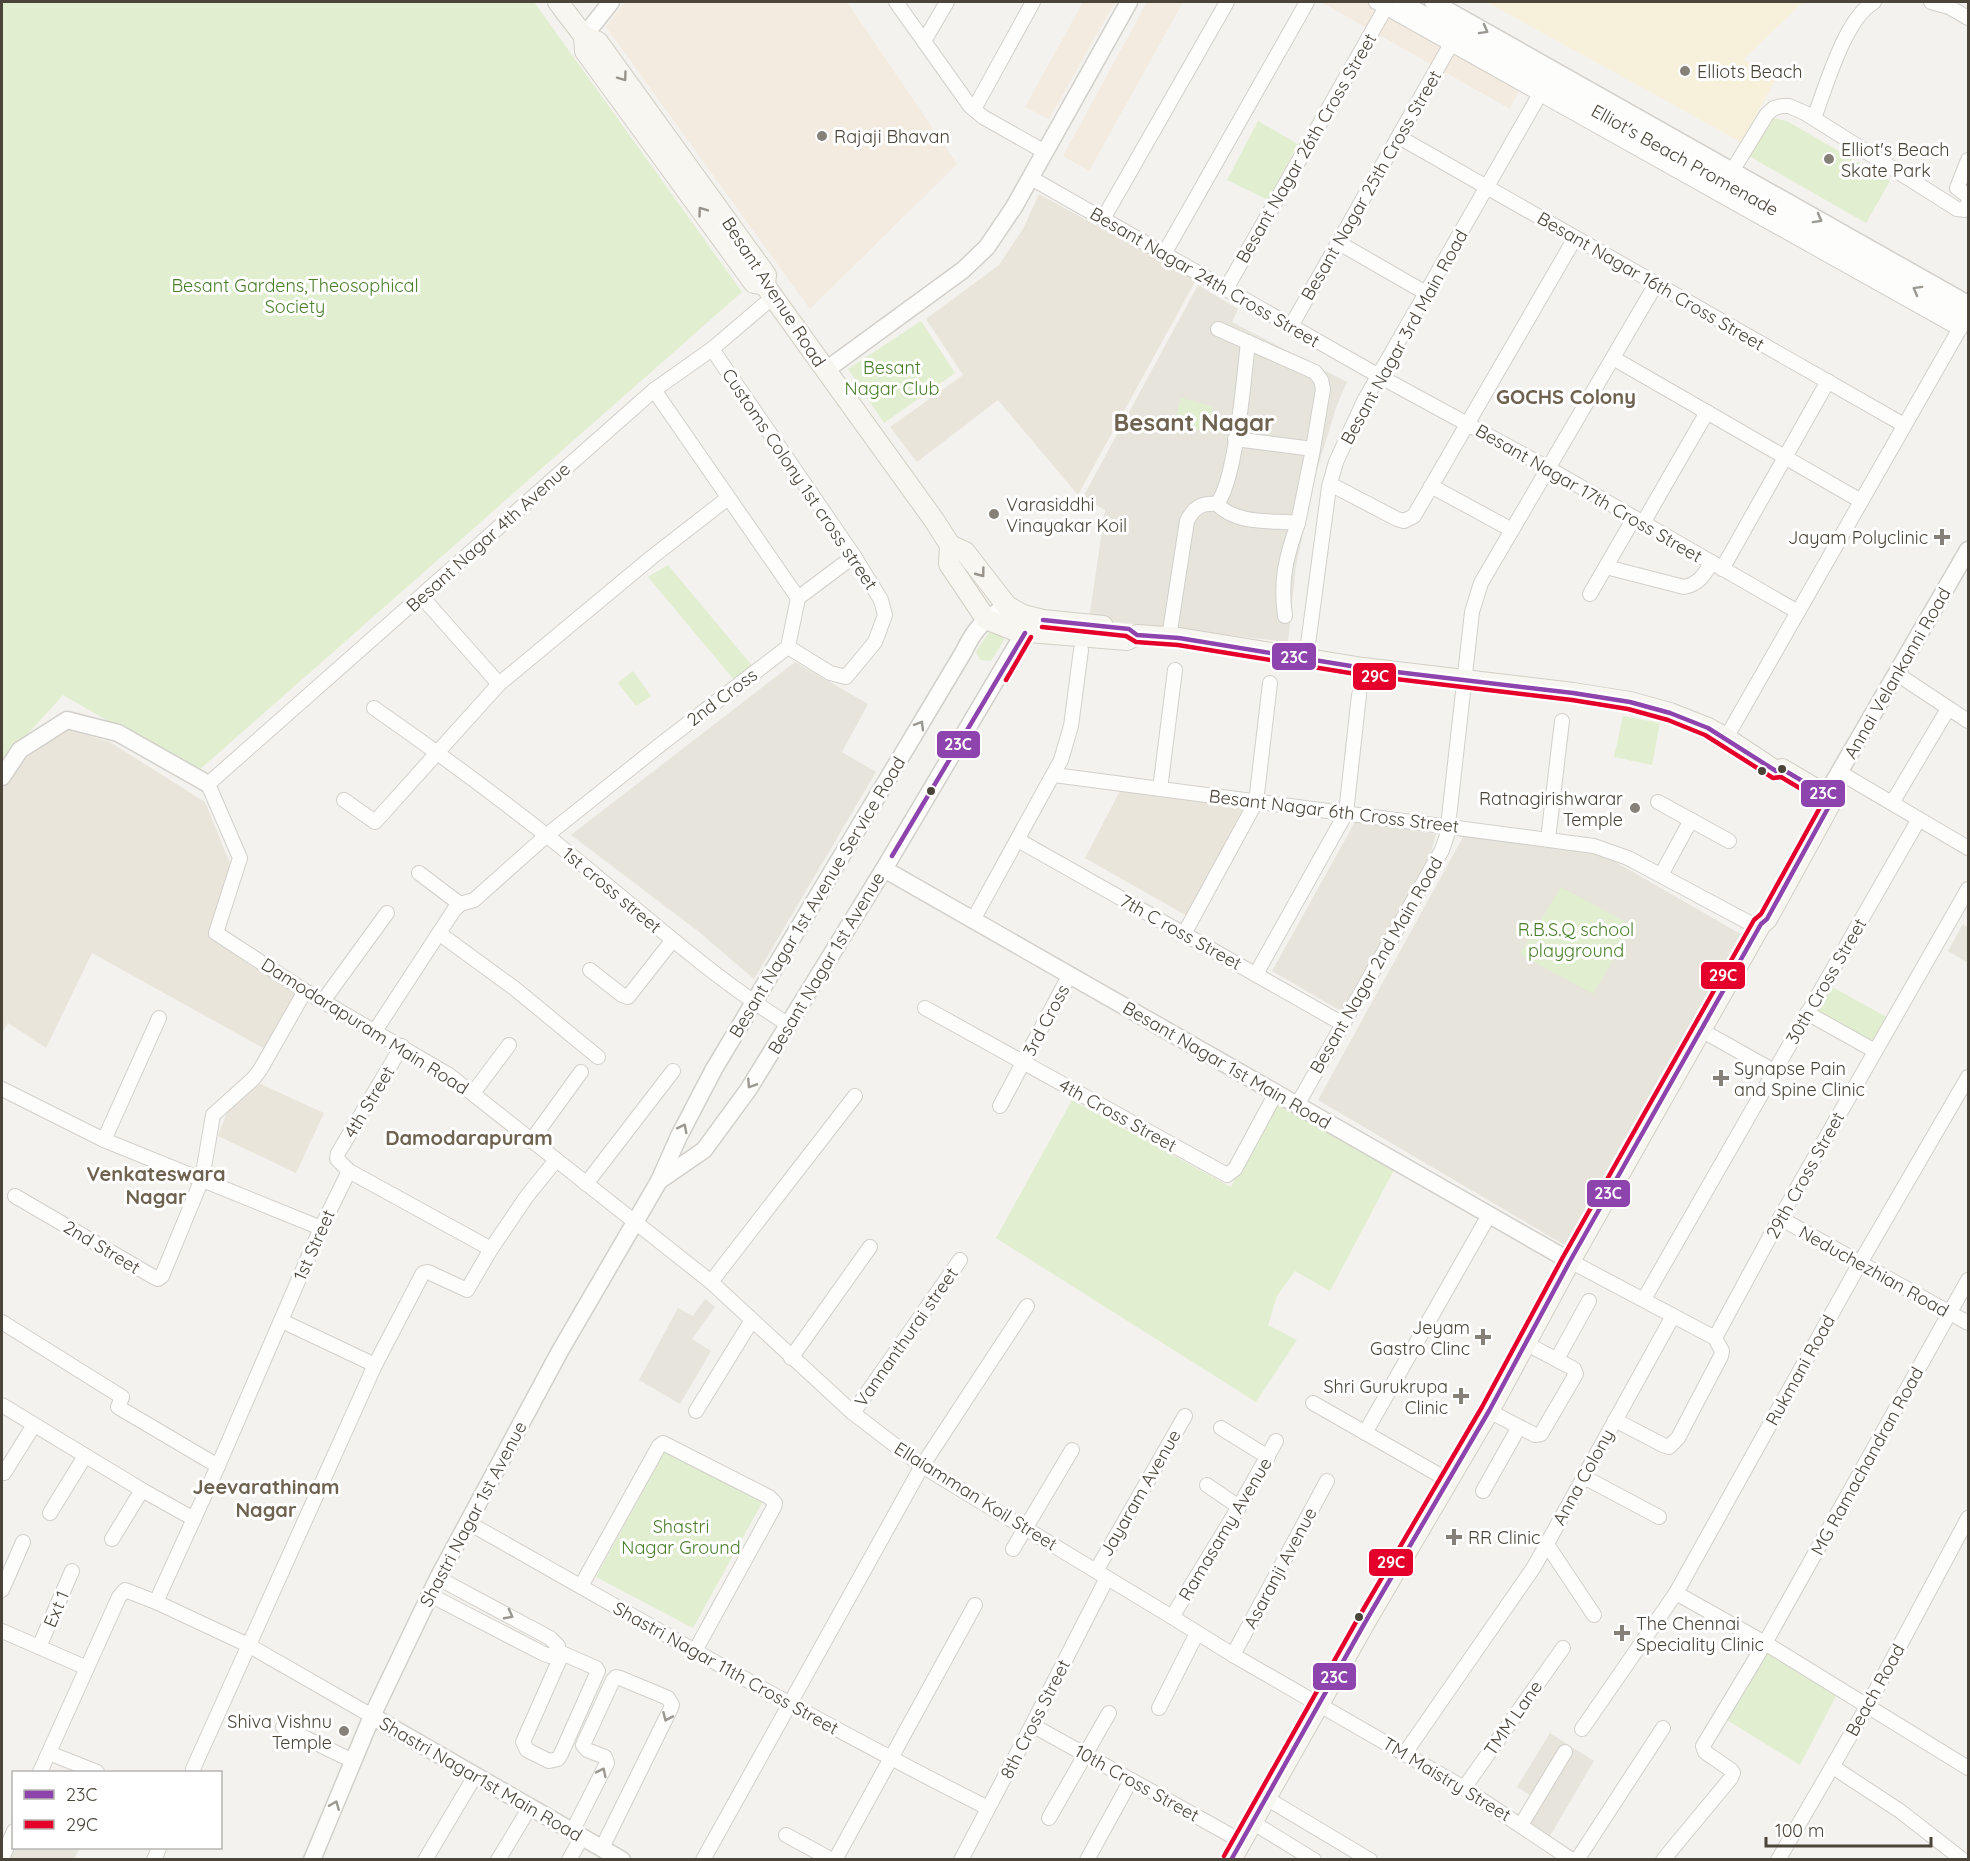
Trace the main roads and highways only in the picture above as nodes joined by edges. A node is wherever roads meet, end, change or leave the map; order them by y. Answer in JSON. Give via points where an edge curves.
{"nodes":[{"id":1,"x":558,"y":2,"type":"edge"},
{"id":2,"x":950,"y":545,"type":"junction"},
{"id":3,"x":1034,"y":623,"type":"junction"},
{"id":4,"x":1237,"y":1854,"type":"edge"}],
"edges":[{"from":1,"to":2,"type":"main road","name":"Besant Avenue Road","via":[[584,36],[585,51],[754,283],[769,291]]},
{"from":2,"to":3,"type":"main road","name":"Besant Avenue Road","one_way":true,"via":[[965,552],[1007,606]]},
{"from":2,"to":3,"type":"main road","via":[[950,564],[986,619],[1016,631]]},
{"from":3,"to":4,"type":"main road","via":[[1126,640],[1170,630],[1366,669],[1630,702],[1670,713],[1726,738],[1776,771],[1778,778],[1827,801],[1767,919],[1318,1704]]}]}
